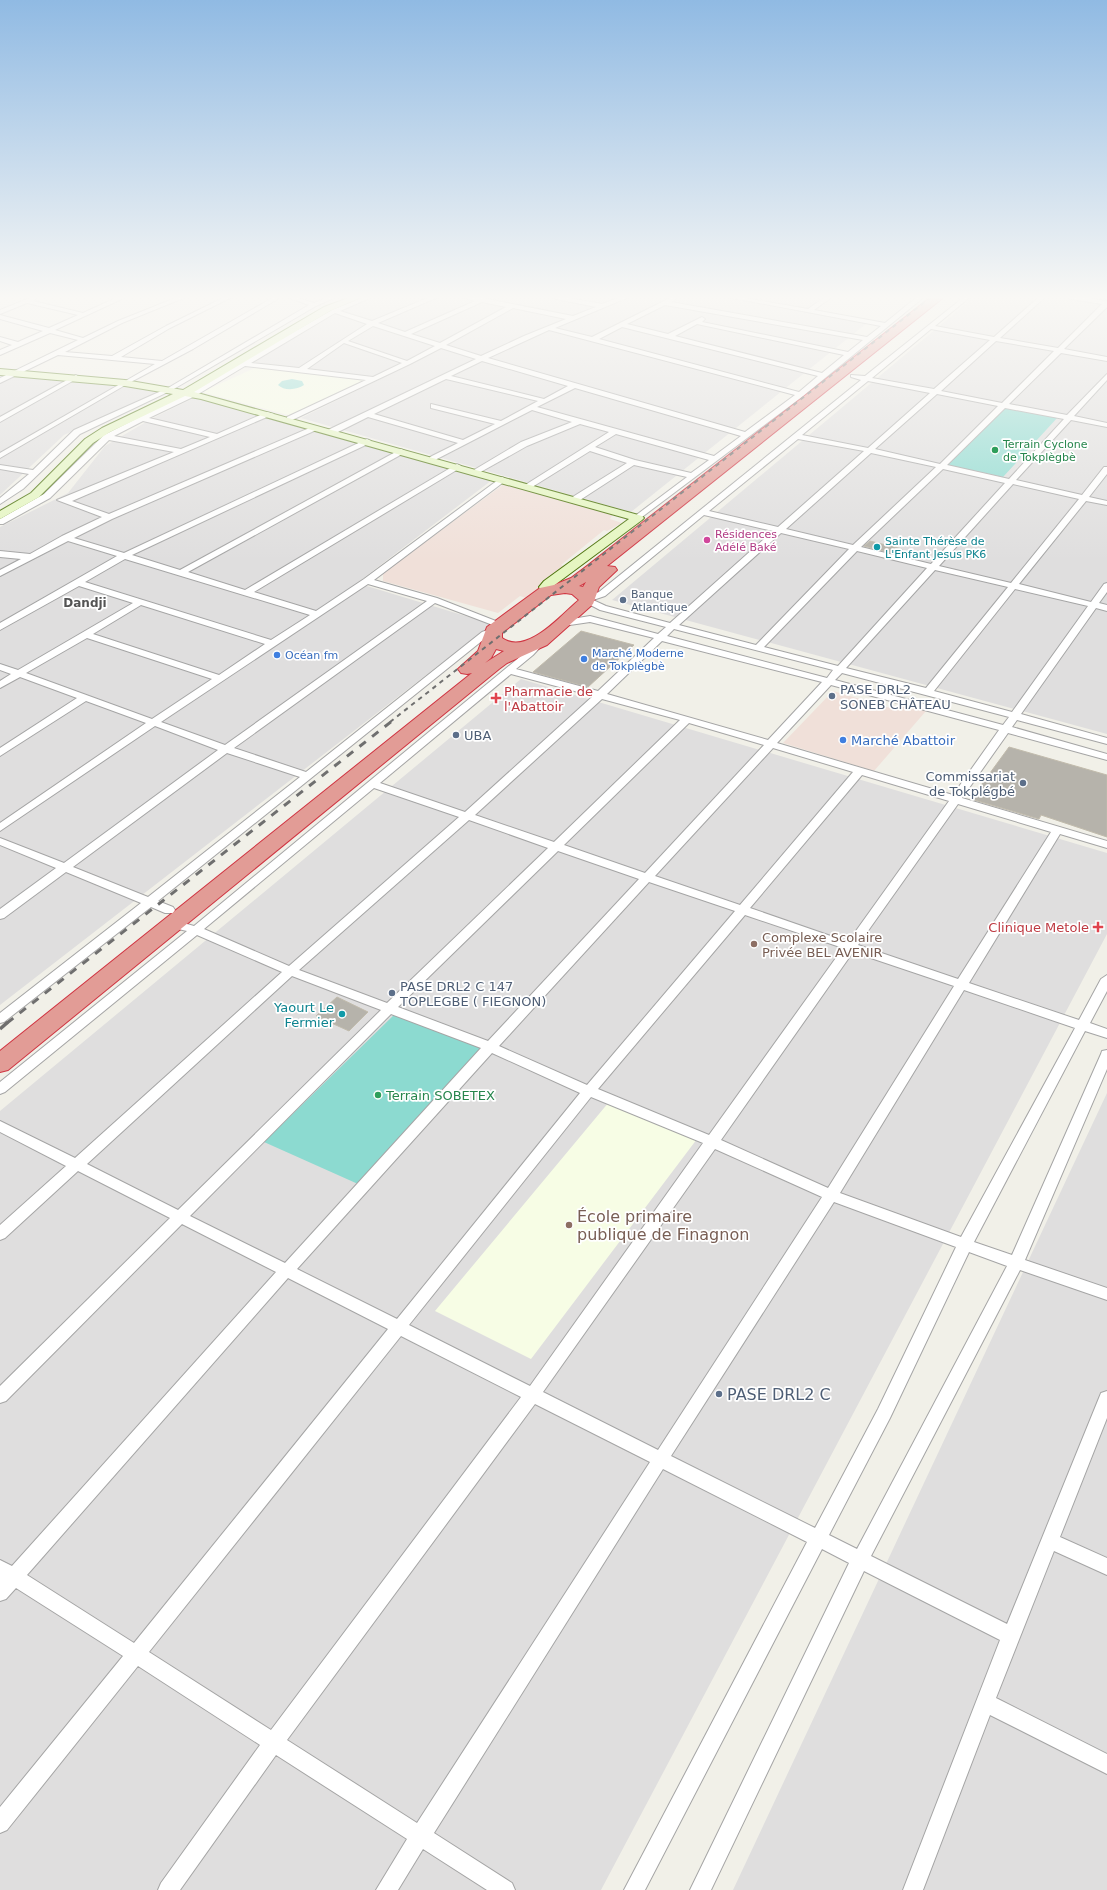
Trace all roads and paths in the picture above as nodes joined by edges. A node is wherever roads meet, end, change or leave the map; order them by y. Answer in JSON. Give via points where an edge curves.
{"nodes":[{"id":1,"x":62,"y":385,"type":"edge"},
{"id":2,"x":121,"y":385,"type":"edge"},
{"id":3,"x":140,"y":385,"type":"edge"},
{"id":4,"x":190,"y":385,"type":"edge"},
{"id":5,"x":191,"y":385,"type":"edge"},
{"id":6,"x":191,"y":385,"type":"edge"},
{"id":7,"x":195,"y":385,"type":"edge"},
{"id":8,"x":360,"y":385,"type":"edge"},
{"id":9,"x":425,"y":385,"type":"edge"},
{"id":10,"x":481,"y":385,"type":"edge"},
{"id":11,"x":767,"y":385,"type":"edge"},
{"id":12,"x":819,"y":385,"type":"edge"},
{"id":13,"x":829,"y":385,"type":"edge"},
{"id":14,"x":830,"y":385,"type":"edge"},
{"id":15,"x":835,"y":385,"type":"edge"},
{"id":16,"x":901,"y":385,"type":"edge"},
{"id":17,"x":945,"y":385,"type":"edge"},
{"id":18,"x":1024,"y":385,"type":"edge"},
{"id":19,"x":1099,"y":385,"type":"edge"},
{"id":20,"x":573,"y":386,"type":"joint"},
{"id":21,"x":181,"y":391,"type":"junction"},
{"id":22,"x":937,"y":392,"type":"junction"},
{"id":23,"x":800,"y":394,"type":"junction"},
{"id":24,"x":546,"y":401,"type":"junction"},
{"id":25,"x":1004,"y":405,"type":"junction"},
{"id":26,"x":434,"y":406,"type":"dead end"},
{"id":27,"x":531,"y":408,"type":"junction"},
{"id":28,"x":270,"y":414,"type":"junction"},
{"id":29,"x":367,"y":414,"type":"junction"},
{"id":30,"x":1070,"y":417,"type":"junction"},
{"id":31,"x":142,"y":419,"type":"junction"},
{"id":32,"x":290,"y":419,"type":"junction"},
{"id":33,"x":0,"y":420,"type":"edge"},
{"id":34,"x":580,"y":421,"type":"junction"},
{"id":35,"x":502,"y":423,"type":"junction"},
{"id":36,"x":1107,"y":424,"type":"edge"},
{"id":37,"x":317,"y":428,"type":"junction"},
{"id":38,"x":616,"y":431,"type":"junction"},
{"id":39,"x":331,"y":432,"type":"junction"},
{"id":40,"x":746,"y":435,"type":"junction"},
{"id":41,"x":218,"y":436,"type":"junction"},
{"id":42,"x":796,"y":436,"type":"junction"},
{"id":43,"x":107,"y":437,"type":"junction"},
{"id":44,"x":367,"y":442,"type":"junction"},
{"id":45,"x":465,"y":443,"type":"junction"},
{"id":46,"x":588,"y":448,"type":"junction"},
{"id":47,"x":401,"y":450,"type":"junction"},
{"id":48,"x":869,"y":450,"type":"junction"},
{"id":49,"x":180,"y":451,"type":"junction"},
{"id":50,"x":0,"y":456,"type":"edge"},
{"id":51,"x":433,"y":459,"type":"junction"},
{"id":52,"x":714,"y":459,"type":"junction"},
{"id":53,"x":633,"y":462,"type":"junction"},
{"id":54,"x":457,"y":466,"type":"junction"},
{"id":55,"x":0,"y":467,"type":"edge"},
{"id":56,"x":941,"y":467,"type":"junction"},
{"id":57,"x":1107,"y":469,"type":"edge"},
{"id":58,"x":477,"y":472,"type":"junction"},
{"id":59,"x":34,"y":473,"type":"junction"},
{"id":60,"x":692,"y":476,"type":"junction"},
{"id":61,"x":502,"y":479,"type":"junction"},
{"id":62,"x":1010,"y":482,"type":"junction"},
{"id":63,"x":526,"y":487,"type":"junction"},
{"id":64,"x":47,"y":496,"type":"junction"},
{"id":65,"x":1083,"y":498,"type":"junction"},
{"id":66,"x":574,"y":500,"type":"junction"},
{"id":67,"x":65,"y":501,"type":"junction"},
{"id":68,"x":0,"y":502,"type":"edge"},
{"id":69,"x":1107,"y":503,"type":"edge"},
{"id":70,"x":0,"y":509,"type":"edge"},
{"id":71,"x":702,"y":512,"type":"junction"},
{"id":72,"x":0,"y":516,"type":"edge"},
{"id":73,"x":109,"y":517,"type":"junction"},
{"id":74,"x":638,"y":518,"type":"junction"},
{"id":75,"x":0,"y":522,"type":"edge"},
{"id":76,"x":782,"y":530,"type":"junction"},
{"id":77,"x":64,"y":538,"type":"junction"},
{"id":78,"x":856,"y":547,"type":"junction"},
{"id":79,"x":0,"y":554,"type":"edge"},
{"id":80,"x":124,"y":556,"type":"junction"},
{"id":81,"x":31,"y":557,"type":"junction"},
{"id":82,"x":933,"y":567,"type":"junction"},
{"id":83,"x":0,"y":573,"type":"edge"},
{"id":84,"x":181,"y":573,"type":"junction"},
{"id":85,"x":367,"y":581,"type":"junction"},
{"id":86,"x":79,"y":583,"type":"junction"},
{"id":87,"x":1011,"y":586,"type":"junction"},
{"id":88,"x":1107,"y":586,"type":"edge"},
{"id":89,"x":553,"y":590,"type":"junction"},
{"id":90,"x":246,"y":593,"type":"junction"},
{"id":91,"x":588,"y":599,"type":"junction"},
{"id":92,"x":434,"y":600,"type":"junction"},
{"id":93,"x":140,"y":602,"type":"junction"},
{"id":94,"x":1094,"y":605,"type":"junction"},
{"id":95,"x":1107,"y":608,"type":"edge"},
{"id":96,"x":317,"y":614,"type":"junction"},
{"id":97,"x":563,"y":623,"type":"junction"},
{"id":98,"x":672,"y":626,"type":"junction"},
{"id":99,"x":0,"y":627,"type":"edge"},
{"id":100,"x":496,"y":631,"type":"junction"},
{"id":101,"x":85,"y":634,"type":"junction"},
{"id":102,"x":659,"y":638,"type":"junction"},
{"id":103,"x":274,"y":644,"type":"junction"},
{"id":104,"x":533,"y":644,"type":"junction"},
{"id":105,"x":757,"y":649,"type":"junction"},
{"id":106,"x":0,"y":667,"type":"edge"},
{"id":107,"x":838,"y":669,"type":"junction"},
{"id":108,"x":509,"y":670,"type":"junction"},
{"id":109,"x":17,"y":674,"type":"junction"},
{"id":110,"x":221,"y":679,"type":"junction"},
{"id":111,"x":828,"y":682,"type":"junction"},
{"id":112,"x":0,"y":685,"type":"edge"},
{"id":113,"x":928,"y":692,"type":"junction"},
{"id":114,"x":600,"y":696,"type":"junction"},
{"id":115,"x":83,"y":698,"type":"junction"},
{"id":116,"x":1014,"y":716,"type":"junction"},
{"id":117,"x":687,"y":719,"type":"junction"},
{"id":118,"x":153,"y":723,"type":"junction"},
{"id":119,"x":1005,"y":729,"type":"junction"},
{"id":120,"x":1107,"y":741,"type":"edge"},
{"id":121,"x":771,"y":744,"type":"junction"},
{"id":122,"x":226,"y":750,"type":"junction"},
{"id":123,"x":0,"y":753,"type":"edge"},
{"id":124,"x":1107,"y":757,"type":"edge"},
{"id":125,"x":860,"y":771,"type":"junction"},
{"id":126,"x":307,"y":776,"type":"junction"},
{"id":127,"x":374,"y":784,"type":"junction"},
{"id":128,"x":955,"y":799,"type":"junction"},
{"id":129,"x":467,"y":816,"type":"junction"},
{"id":130,"x":0,"y":828,"type":"edge"},
{"id":131,"x":1057,"y":830,"type":"junction"},
{"id":132,"x":0,"y":841,"type":"edge"},
{"id":133,"x":1107,"y":845,"type":"edge"},
{"id":134,"x":558,"y":846,"type":"junction"},
{"id":135,"x":66,"y":868,"type":"junction"},
{"id":136,"x":647,"y":877,"type":"junction"},
{"id":137,"x":150,"y":902,"type":"junction"},
{"id":138,"x":742,"y":909,"type":"junction"},
{"id":139,"x":0,"y":915,"type":"edge"},
{"id":140,"x":171,"y":917,"type":"junction"},
{"id":141,"x":196,"y":930,"type":"junction"},
{"id":142,"x":850,"y":946,"type":"junction"},
{"id":143,"x":290,"y":971,"type":"junction"},
{"id":144,"x":1107,"y":979,"type":"edge"},
{"id":145,"x":960,"y":984,"type":"junction"},
{"id":146,"x":390,"y":1008,"type":"junction"},
{"id":147,"x":0,"y":1019,"type":"edge"},
{"id":148,"x":1083,"y":1026,"type":"junction"},
{"id":149,"x":1107,"y":1034,"type":"edge"},
{"id":150,"x":0,"y":1045,"type":"edge"},
{"id":151,"x":490,"y":1047,"type":"junction"},
{"id":152,"x":1107,"y":1054,"type":"edge"},
{"id":153,"x":0,"y":1064,"type":"edge"},
{"id":154,"x":0,"y":1089,"type":"edge"},
{"id":155,"x":589,"y":1091,"type":"junction"},
{"id":156,"x":0,"y":1126,"type":"edge"},
{"id":157,"x":713,"y":1142,"type":"junction"},
{"id":158,"x":77,"y":1165,"type":"junction"},
{"id":159,"x":831,"y":1195,"type":"junction"},
{"id":160,"x":180,"y":1217,"type":"junction"},
{"id":161,"x":0,"y":1234,"type":"edge"},
{"id":162,"x":965,"y":1244,"type":"junction"},
{"id":163,"x":1016,"y":1263,"type":"junction"},
{"id":164,"x":286,"y":1271,"type":"junction"},
{"id":165,"x":1107,"y":1294,"type":"edge"},
{"id":166,"x":399,"y":1328,"type":"junction"},
{"id":167,"x":532,"y":1395,"type":"junction"},
{"id":168,"x":0,"y":1396,"type":"edge"},
{"id":169,"x":1107,"y":1398,"type":"edge"},
{"id":170,"x":660,"y":1459,"type":"junction"},
{"id":171,"x":818,"y":1539,"type":"junction"},
{"id":172,"x":1051,"y":1541,"type":"junction"},
{"id":173,"x":860,"y":1560,"type":"junction"},
{"id":174,"x":1107,"y":1567,"type":"edge"},
{"id":175,"x":7,"y":1572,"type":"edge"},
{"id":176,"x":0,"y":1593,"type":"edge"},
{"id":177,"x":1011,"y":1636,"type":"junction"},
{"id":178,"x":136,"y":1656,"type":"junction"},
{"id":179,"x":986,"y":1704,"type":"junction"},
{"id":180,"x":274,"y":1742,"type":"junction"},
{"id":181,"x":1107,"y":1764,"type":"edge"},
{"id":182,"x":0,"y":1823,"type":"edge"},
{"id":183,"x":420,"y":1837,"type":"junction"},
{"id":184,"x":168,"y":1890,"type":"edge"},
{"id":185,"x":386,"y":1890,"type":"edge"},
{"id":186,"x":505,"y":1890,"type":"edge"},
{"id":187,"x":634,"y":1890,"type":"edge"},
{"id":188,"x":700,"y":1890,"type":"edge"},
{"id":189,"x":913,"y":1890,"type":"edge"}],
"edges":[{"from":1,"to":33,"type":"street"},
{"from":2,"to":50,"type":"street"},
{"from":3,"to":21,"type":"street"},
{"from":4,"to":21,"type":"street"},
{"from":5,"to":21,"type":"street"},
{"from":6,"to":21,"type":"street"},
{"from":7,"to":21,"type":"street"},
{"from":8,"to":32,"type":"street"},
{"from":9,"to":29,"type":"street"},
{"from":10,"to":24,"type":"street"},
{"from":11,"to":23,"type":"street"},
{"from":12,"to":23,"type":"street"},
{"from":13,"to":89,"type":"highway","via":[[582,578]]},
{"from":14,"to":91,"type":"highway","via":[[594,582]]},
{"from":15,"to":42,"type":"street"},
{"from":16,"to":22,"type":"street"},
{"from":17,"to":22,"type":"street"},
{"from":18,"to":25,"type":"street"},
{"from":19,"to":30,"type":"street"},
{"from":20,"to":24,"type":"street"},
{"from":20,"to":40,"type":"street"},
{"from":21,"to":28,"type":"street"},
{"from":21,"to":31,"type":"street"},
{"from":21,"to":59,"type":"street","via":[[77,432]]},
{"from":21,"to":70,"type":"street","via":[[94,430],[80,439],[29,490]]},
{"from":21,"to":72,"type":"street","via":[[89,441],[35,495]]},
{"from":22,"to":25,"type":"street"},
{"from":22,"to":48,"type":"street"},
{"from":23,"to":40,"type":"street"},
{"from":24,"to":27,"type":"street"},
{"from":25,"to":30,"type":"street"},
{"from":25,"to":56,"type":"street"},
{"from":26,"to":35,"type":"street"},
{"from":27,"to":34,"type":"street"},
{"from":27,"to":35,"type":"street"},
{"from":28,"to":32,"type":"street"},
{"from":28,"to":41,"type":"street"},
{"from":29,"to":39,"type":"street"},
{"from":29,"to":45,"type":"street"},
{"from":30,"to":36,"type":"street"},
{"from":30,"to":62,"type":"street"},
{"from":31,"to":41,"type":"street"},
{"from":31,"to":43,"type":"street"},
{"from":32,"to":37,"type":"street"},
{"from":34,"to":38,"type":"street"},
{"from":34,"to":58,"type":"street","via":[[524,444]]},
{"from":35,"to":45,"type":"street"},
{"from":37,"to":39,"type":"street"},
{"from":37,"to":73,"type":"street"},
{"from":38,"to":46,"type":"street"},
{"from":38,"to":52,"type":"street"},
{"from":39,"to":44,"type":"street"},
{"from":40,"to":52,"type":"street"},
{"from":41,"to":49,"type":"street"},
{"from":42,"to":48,"type":"street"},
{"from":42,"to":71,"type":"street"},
{"from":43,"to":49,"type":"street"},
{"from":43,"to":64,"type":"street"},
{"from":44,"to":47,"type":"street"},
{"from":44,"to":80,"type":"street"},
{"from":45,"to":51,"type":"street"},
{"from":46,"to":53,"type":"street"},
{"from":46,"to":63,"type":"street"},
{"from":47,"to":51,"type":"street"},
{"from":47,"to":84,"type":"street"},
{"from":48,"to":56,"type":"street"},
{"from":48,"to":76,"type":"street"},
{"from":49,"to":67,"type":"street"},
{"from":51,"to":54,"type":"street"},
{"from":52,"to":60,"type":"street"},
{"from":53,"to":60,"type":"street"},
{"from":53,"to":66,"type":"street"},
{"from":54,"to":58,"type":"street"},
{"from":54,"to":90,"type":"street"},
{"from":55,"to":59,"type":"street"},
{"from":56,"to":62,"type":"street"},
{"from":56,"to":78,"type":"street"},
{"from":57,"to":65,"type":"street"},
{"from":58,"to":61,"type":"street"},
{"from":59,"to":68,"type":"street"},
{"from":60,"to":74,"type":"street"},
{"from":61,"to":63,"type":"street"},
{"from":61,"to":85,"type":"street"},
{"from":62,"to":65,"type":"street"},
{"from":62,"to":82,"type":"street"},
{"from":63,"to":66,"type":"street"},
{"from":64,"to":67,"type":"street"},
{"from":64,"to":75,"type":"street"},
{"from":65,"to":69,"type":"street"},
{"from":65,"to":87,"type":"street"},
{"from":66,"to":74,"type":"street"},
{"from":67,"to":73,"type":"street"},
{"from":71,"to":76,"type":"street"},
{"from":71,"to":91,"type":"street","via":[[602,594]]},
{"from":73,"to":77,"type":"street"},
{"from":74,"to":89,"type":"street","via":[[545,587]]},
{"from":76,"to":78,"type":"street"},
{"from":76,"to":98,"type":"street"},
{"from":77,"to":80,"type":"street"},
{"from":77,"to":81,"type":"street"},
{"from":78,"to":82,"type":"street"},
{"from":78,"to":105,"type":"street"},
{"from":79,"to":81,"type":"street"},
{"from":80,"to":84,"type":"street"},
{"from":80,"to":86,"type":"street"},
{"from":81,"to":83,"type":"street"},
{"from":82,"to":87,"type":"street"},
{"from":82,"to":107,"type":"street"},
{"from":84,"to":90,"type":"street"},
{"from":85,"to":92,"type":"street"},
{"from":85,"to":96,"type":"street"},
{"from":86,"to":93,"type":"street"},
{"from":86,"to":99,"type":"street"},
{"from":87,"to":94,"type":"street"},
{"from":87,"to":113,"type":"street"},
{"from":88,"to":94,"type":"street"},
{"from":89,"to":91,"type":"highway","via":[[578,590]]},
{"from":89,"to":100,"type":"highway"},
{"from":90,"to":96,"type":"street"},
{"from":91,"to":97,"type":"highway"},
{"from":91,"to":98,"type":"street","via":[[603,608]]},
{"from":92,"to":100,"type":"street"},
{"from":92,"to":122,"type":"street"},
{"from":93,"to":101,"type":"street"},
{"from":93,"to":103,"type":"street"},
{"from":94,"to":95,"type":"street"},
{"from":94,"to":116,"type":"street"},
{"from":96,"to":103,"type":"street"},
{"from":97,"to":102,"type":"street","via":[[590,619]]},
{"from":97,"to":104,"type":"highway"},
{"from":98,"to":102,"type":"street"},
{"from":98,"to":105,"type":"street"},
{"from":100,"to":104,"type":"highway","via":[[498,643],[503,646],[513,648]]},
{"from":100,"to":126,"type":"street","via":[[485,634]]},
{"from":100,"to":140,"type":"highway","via":[[488,651],[480,659]]},
{"from":101,"to":109,"type":"street"},
{"from":101,"to":110,"type":"street"},
{"from":102,"to":111,"type":"street"},
{"from":102,"to":114,"type":"street"},
{"from":103,"to":110,"type":"street"},
{"from":104,"to":108,"type":"street","via":[[530,653]]},
{"from":104,"to":140,"type":"highway","via":[[501,659]]},
{"from":105,"to":107,"type":"street"},
{"from":106,"to":109,"type":"street"},
{"from":107,"to":111,"type":"street"},
{"from":107,"to":113,"type":"street"},
{"from":108,"to":114,"type":"street"},
{"from":108,"to":127,"type":"street"},
{"from":109,"to":112,"type":"street"},
{"from":109,"to":115,"type":"street"},
{"from":110,"to":118,"type":"street"},
{"from":111,"to":119,"type":"street"},
{"from":111,"to":121,"type":"street"},
{"from":113,"to":116,"type":"street"},
{"from":114,"to":117,"type":"street"},
{"from":114,"to":129,"type":"street"},
{"from":115,"to":118,"type":"street"},
{"from":115,"to":123,"type":"street"},
{"from":116,"to":119,"type":"street"},
{"from":116,"to":120,"type":"street"},
{"from":117,"to":121,"type":"street"},
{"from":117,"to":134,"type":"street"},
{"from":118,"to":122,"type":"street"},
{"from":118,"to":130,"type":"street"},
{"from":119,"to":124,"type":"street"},
{"from":119,"to":128,"type":"street"},
{"from":121,"to":125,"type":"street"},
{"from":121,"to":136,"type":"street"},
{"from":122,"to":126,"type":"street"},
{"from":122,"to":135,"type":"street"},
{"from":125,"to":128,"type":"street"},
{"from":125,"to":138,"type":"street"},
{"from":126,"to":137,"type":"street"},
{"from":127,"to":129,"type":"street"},
{"from":127,"to":141,"type":"street"},
{"from":128,"to":131,"type":"street"},
{"from":128,"to":142,"type":"street"},
{"from":129,"to":134,"type":"street"},
{"from":129,"to":143,"type":"street"},
{"from":131,"to":133,"type":"street"},
{"from":131,"to":145,"type":"street"},
{"from":132,"to":135,"type":"street"},
{"from":134,"to":136,"type":"street"},
{"from":134,"to":146,"type":"street"},
{"from":135,"to":137,"type":"street"},
{"from":135,"to":139,"type":"street"},
{"from":136,"to":138,"type":"street"},
{"from":136,"to":151,"type":"street"},
{"from":137,"to":140,"type":"street"},
{"from":137,"to":147,"type":"street"},
{"from":138,"to":142,"type":"street"},
{"from":138,"to":155,"type":"street"},
{"from":140,"to":141,"type":"street"},
{"from":140,"to":150,"type":"highway"},
{"from":140,"to":153,"type":"highway"},
{"from":141,"to":143,"type":"street"},
{"from":141,"to":154,"type":"street"},
{"from":142,"to":145,"type":"street"},
{"from":142,"to":157,"type":"street"},
{"from":143,"to":146,"type":"street"},
{"from":143,"to":158,"type":"street"},
{"from":144,"to":148,"type":"street"},
{"from":145,"to":148,"type":"street"},
{"from":145,"to":159,"type":"street"},
{"from":146,"to":151,"type":"street"},
{"from":146,"to":160,"type":"street"},
{"from":148,"to":149,"type":"street"},
{"from":148,"to":162,"type":"street"},
{"from":151,"to":155,"type":"street"},
{"from":151,"to":164,"type":"street"},
{"from":152,"to":163,"type":"street"},
{"from":155,"to":157,"type":"street"},
{"from":155,"to":166,"type":"street"},
{"from":156,"to":158,"type":"street"},
{"from":157,"to":159,"type":"street"},
{"from":157,"to":167,"type":"street"},
{"from":158,"to":160,"type":"street"},
{"from":158,"to":161,"type":"street"},
{"from":159,"to":162,"type":"street"},
{"from":159,"to":170,"type":"street"},
{"from":160,"to":164,"type":"street"},
{"from":160,"to":168,"type":"street"},
{"from":162,"to":163,"type":"street"},
{"from":162,"to":171,"type":"street","via":[[884,1413]]},
{"from":163,"to":165,"type":"street"},
{"from":163,"to":173,"type":"street"},
{"from":164,"to":166,"type":"street"},
{"from":164,"to":175,"type":"street"},
{"from":166,"to":167,"type":"street"},
{"from":166,"to":178,"type":"street"},
{"from":167,"to":170,"type":"street"},
{"from":167,"to":180,"type":"street"},
{"from":169,"to":172,"type":"street"},
{"from":170,"to":171,"type":"street"},
{"from":170,"to":183,"type":"street"},
{"from":171,"to":173,"type":"street"},
{"from":171,"to":187,"type":"street"},
{"from":172,"to":174,"type":"street"},
{"from":172,"to":177,"type":"street"},
{"from":173,"to":177,"type":"street"},
{"from":173,"to":188,"type":"street"},
{"from":175,"to":176,"type":"street"},
{"from":175,"to":178,"type":"street"},
{"from":177,"to":179,"type":"street"},
{"from":178,"to":180,"type":"street"},
{"from":178,"to":182,"type":"street"},
{"from":179,"to":181,"type":"street"},
{"from":179,"to":189,"type":"street"},
{"from":180,"to":183,"type":"street"},
{"from":180,"to":184,"type":"street"},
{"from":183,"to":185,"type":"street"},
{"from":183,"to":186,"type":"street"}]}
